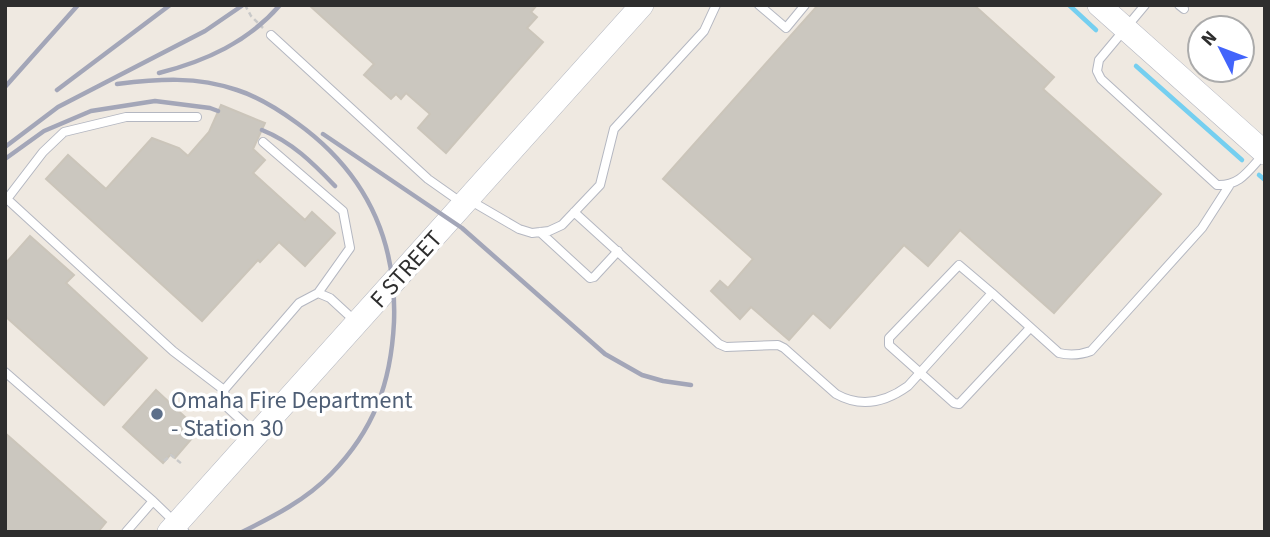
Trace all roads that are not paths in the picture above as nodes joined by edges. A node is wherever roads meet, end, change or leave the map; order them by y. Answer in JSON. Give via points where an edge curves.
{"nodes":[{"id":1,"x":642,"y":5,"type":"edge"},
{"id":2,"x":716,"y":5,"type":"edge"},
{"id":3,"x":759,"y":5,"type":"edge"},
{"id":4,"x":805,"y":5,"type":"edge"},
{"id":5,"x":1099,"y":5,"type":"edge"},
{"id":6,"x":1145,"y":5,"type":"edge"},
{"id":7,"x":1125,"y":28,"type":"junction"},
{"id":8,"x":271,"y":35,"type":"road end"},
{"id":9,"x":198,"y":117,"type":"dead end"},
{"id":10,"x":264,"y":142,"type":"dead end"},
{"id":11,"x":1265,"y":153,"type":"edge"},
{"id":12,"x":1229,"y":186,"type":"junction"},
{"id":13,"x":6,"y":201,"type":"edge"},
{"id":14,"x":467,"y":202,"type":"junction"},
{"id":15,"x":574,"y":212,"type":"junction"},
{"id":16,"x":540,"y":232,"type":"junction"},
{"id":17,"x":618,"y":251,"type":"junction"},
{"id":18,"x":318,"y":293,"type":"junction"},
{"id":19,"x":992,"y":293,"type":"junction"},
{"id":20,"x":358,"y":323,"type":"junction"},
{"id":21,"x":1030,"y":328,"type":"junction"},
{"id":22,"x":5,"y":372,"type":"edge"},
{"id":23,"x":920,"y":372,"type":"junction"},
{"id":24,"x":224,"y":390,"type":"junction"},
{"id":25,"x":257,"y":435,"type":"junction"},
{"id":26,"x":153,"y":501,"type":"junction"},
{"id":27,"x":177,"y":529,"type":"edge"},
{"id":28,"x":126,"y":532,"type":"edge"}],
"edges":[{"from":1,"to":14,"type":"street","name":"F STREET"},
{"from":2,"to":15,"type":"lane","via":[[704,31],[614,129],[600,185]]},
{"from":3,"to":4,"type":"lane","via":[[786,28]]},
{"from":5,"to":7,"type":"street"},
{"from":6,"to":7,"type":"lane"},
{"from":7,"to":11,"type":"street"},
{"from":7,"to":12,"type":"lane","via":[[1099,60],[1101,79],[1217,185]]},
{"from":8,"to":14,"type":"lane","via":[[428,179]]},
{"from":9,"to":13,"type":"lane","via":[[126,117],[64,132]]},
{"from":10,"to":18,"type":"lane","via":[[343,211],[350,248]]},
{"from":11,"to":12,"type":"lane"},
{"from":12,"to":21,"type":"lane","via":[[1202,228],[1091,351],[1069,356],[1059,353]]},
{"from":13,"to":24,"type":"lane","via":[[173,351]]},
{"from":14,"to":16,"type":"lane","via":[[519,229]]},
{"from":14,"to":20,"type":"street","name":"F STREET"},
{"from":15,"to":16,"type":"lane","via":[[562,225]]},
{"from":15,"to":17,"type":"lane"},
{"from":16,"to":17,"type":"lane","via":[[590,278]]},
{"from":17,"to":23,"type":"lane","via":[[719,344],[778,345],[846,399],[861,403],[888,397],[908,386]]},
{"from":18,"to":20,"type":"lane"},
{"from":18,"to":24,"type":"lane","via":[[299,303]]},
{"from":19,"to":21,"type":"lane"},
{"from":19,"to":23,"type":"lane"},
{"from":19,"to":23,"type":"lane","via":[[959,265],[889,338],[890,345]]},
{"from":20,"to":25,"type":"street","name":"F STREET"},
{"from":21,"to":23,"type":"lane","via":[[959,404]]},
{"from":22,"to":26,"type":"lane"},
{"from":24,"to":25,"type":"lane","via":[[227,407]]},
{"from":25,"to":27,"type":"street","name":"F STREET"},
{"from":26,"to":27,"type":"lane"},
{"from":26,"to":28,"type":"lane"}]}
